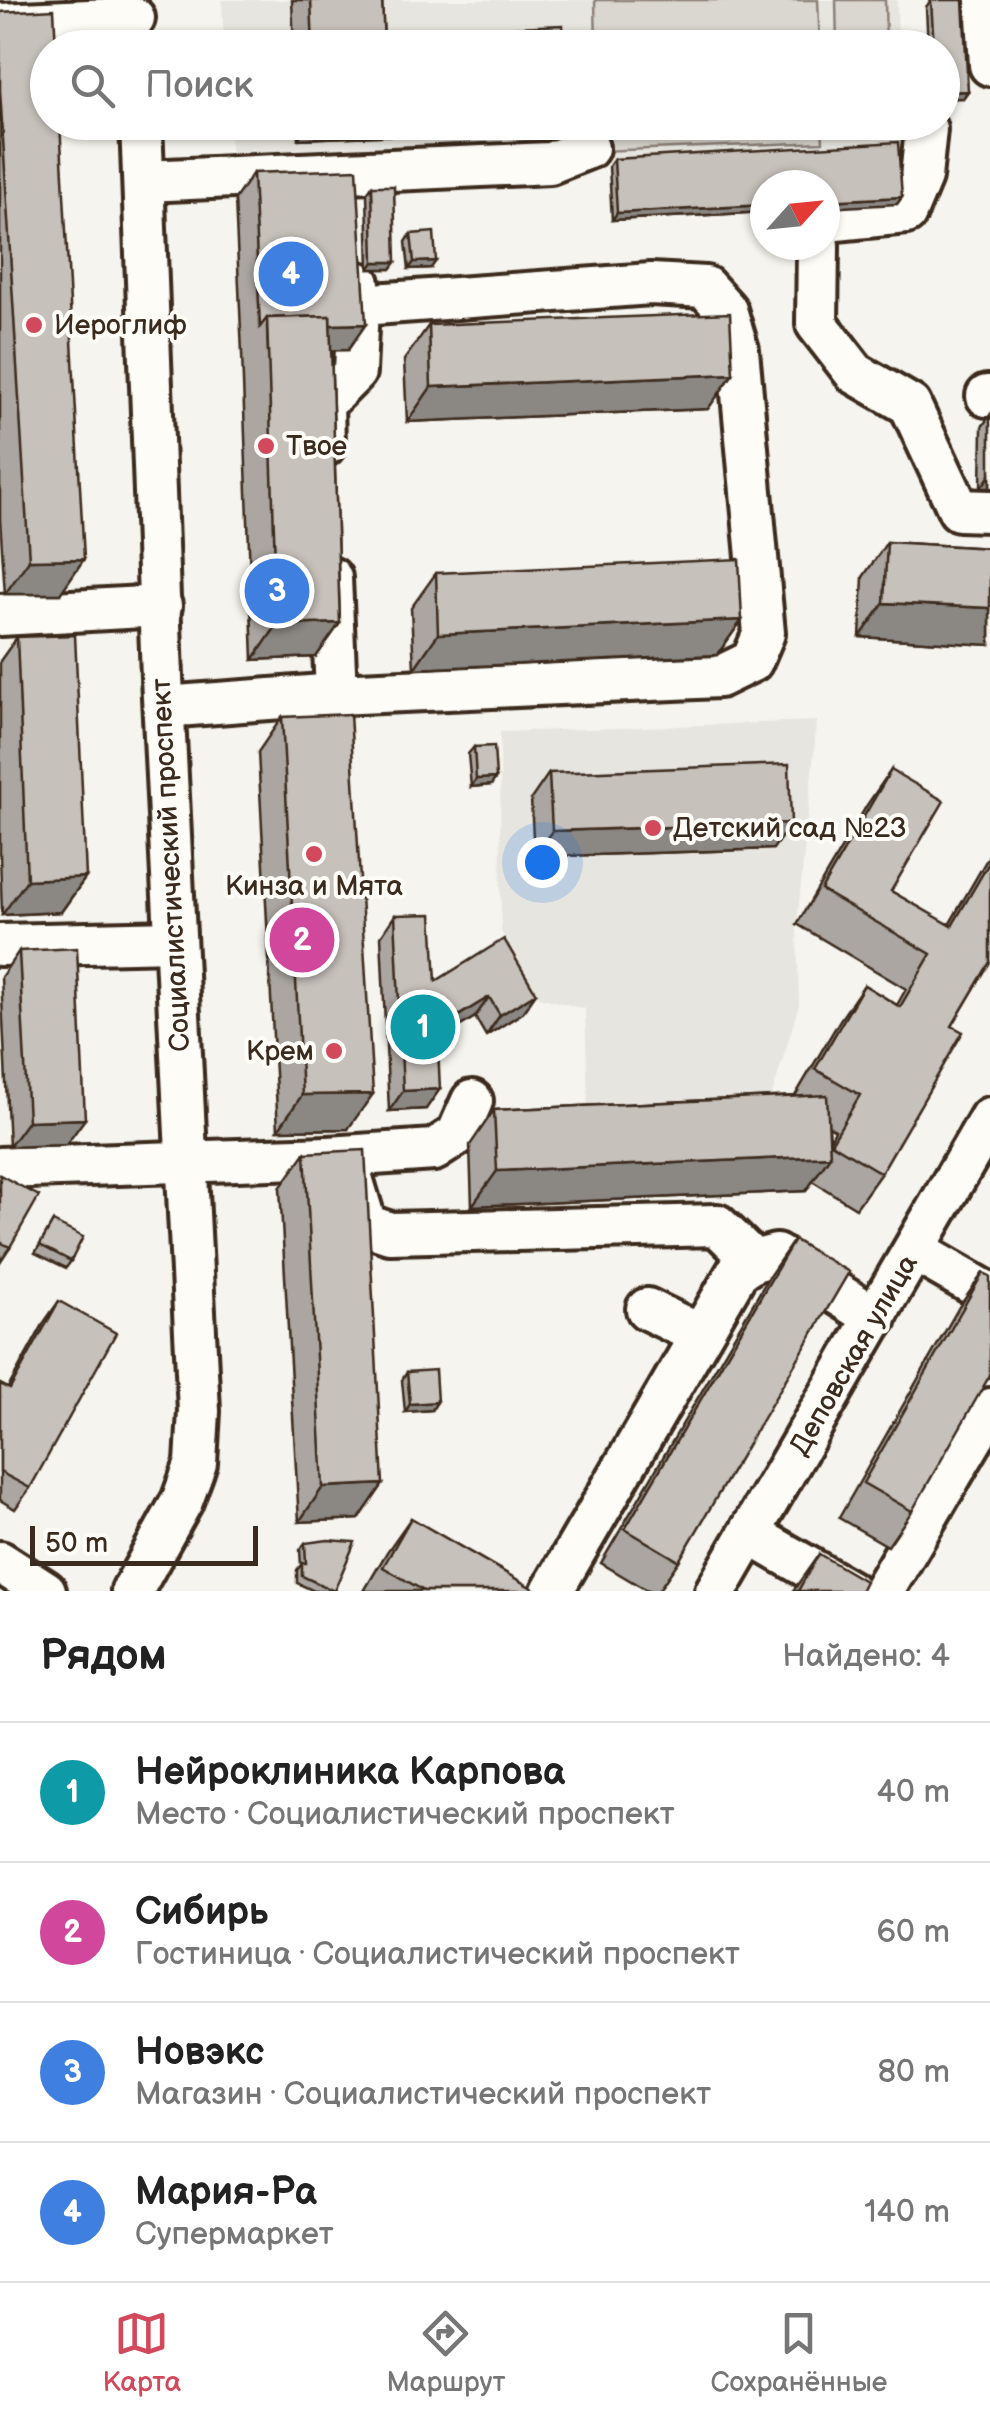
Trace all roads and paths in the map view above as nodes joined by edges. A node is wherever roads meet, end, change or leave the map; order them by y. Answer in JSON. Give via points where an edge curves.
{"nodes":[{"id":1,"x":986,"y":0,"type":"edge"},
{"id":2,"x":134,"y":22,"type":"edge"},
{"id":3,"x":0,"y":24,"type":"edge"},
{"id":4,"x":990,"y":65,"type":"edge"},
{"id":5,"x":142,"y":140,"type":"edge"},
{"id":6,"x":925,"y":140,"type":"edge"},
{"id":7,"x":588,"y":148,"type":"dead end"},
{"id":8,"x":144,"y":182,"type":"junction"},
{"id":9,"x":355,"y":210,"type":"junction"},
{"id":10,"x":840,"y":220,"type":"edge"},
{"id":11,"x":818,"y":260,"type":"edge"},
{"id":12,"x":360,"y":305,"type":"junction"},
{"id":13,"x":326,"y":482,"type":"edge"},
{"id":14,"x":990,"y":511,"type":"edge"},
{"id":15,"x":329,"y":540,"type":"edge"},
{"id":16,"x":161,"y":606,"type":"junction"},
{"id":17,"x":0,"y":616,"type":"edge"},
{"id":18,"x":336,"y":694,"type":"junction"},
{"id":19,"x":164,"y":707,"type":"junction"},
{"id":20,"x":175,"y":941,"type":"junction"},
{"id":21,"x":0,"y":945,"type":"edge"},
{"id":22,"x":472,"y":1101,"type":"dead end"},
{"id":23,"x":990,"y":1118,"type":"edge"},
{"id":24,"x":329,"y":1157,"type":"junction"},
{"id":25,"x":186,"y":1161,"type":"junction"},
{"id":26,"x":0,"y":1168,"type":"edge"},
{"id":27,"x":914,"y":1252,"type":"junction"},
{"id":28,"x":754,"y":1261,"type":"junction"},
{"id":29,"x":990,"y":1294,"type":"edge"},
{"id":30,"x":648,"y":1309,"type":"dead end"},
{"id":31,"x":876,"y":1318,"type":"junction"},
{"id":32,"x":700,"y":1335,"type":"junction"},
{"id":33,"x":990,"y":1410,"type":"edge"},
{"id":34,"x":750,"y":1534,"type":"junction"},
{"id":35,"x":0,"y":1562,"type":"edge"},
{"id":36,"x":45,"y":1591,"type":"edge"},
{"id":37,"x":132,"y":1591,"type":"edge"},
{"id":38,"x":552,"y":1591,"type":"edge"},
{"id":39,"x":716,"y":1591,"type":"edge"},
{"id":40,"x":850,"y":1591,"type":"edge"},
{"id":41,"x":883,"y":1591,"type":"edge"}],
"edges":[{"from":1,"to":4,"type":"street"},
{"from":2,"to":3,"type":"street"},
{"from":5,"to":8,"type":"street","name":"Социалистический проспект"},
{"from":6,"to":10,"type":"street","via":[[906,213]]},
{"from":7,"to":9,"type":"street"},
{"from":8,"to":9,"type":"street"},
{"from":8,"to":16,"type":"street","name":"Социалистический проспект"},
{"from":9,"to":12,"type":"street"},
{"from":11,"to":14,"type":"street","via":[[817,324],[855,373],[910,405],[958,510]]},
{"from":12,"to":13,"type":"street","via":[[355,372],[322,404]]},
{"from":12,"to":18,"type":"street","via":[[651,284],[705,287],[726,310],[738,350],[764,633],[752,661],[719,677]]},
{"from":15,"to":18,"type":"street"},
{"from":16,"to":17,"type":"street"},
{"from":16,"to":19,"type":"street","name":"Социалистический проспект"},
{"from":18,"to":19,"type":"street"},
{"from":19,"to":20,"type":"street","name":"Социалистический проспект"},
{"from":20,"to":21,"type":"street"},
{"from":20,"to":25,"type":"street","name":"Социалистический проспект"},
{"from":22,"to":24,"type":"street","via":[[457,1135],[434,1150]]},
{"from":23,"to":27,"type":"street","name":"Деповская улица"},
{"from":24,"to":25,"type":"street"},
{"from":24,"to":28,"type":"street","via":[[352,1178],[367,1244],[390,1233],[717,1225]]},
{"from":25,"to":26,"type":"street"},
{"from":25,"to":37,"type":"street","name":"Социалистический проспект","via":[[196,1463]]},
{"from":27,"to":29,"type":"street"},
{"from":27,"to":31,"type":"street","name":"Деповская улица"},
{"from":28,"to":31,"type":"street","via":[[776,1256],[791,1262]]},
{"from":28,"to":32,"type":"street","via":[[738,1271]]},
{"from":30,"to":32,"type":"street"},
{"from":31,"to":34,"type":"street","name":"Деповская улица"},
{"from":32,"to":38,"type":"street"},
{"from":33,"to":41,"type":"street"},
{"from":34,"to":39,"type":"street","name":"Деповская улица"},
{"from":34,"to":40,"type":"street"},
{"from":35,"to":36,"type":"street"}]}
